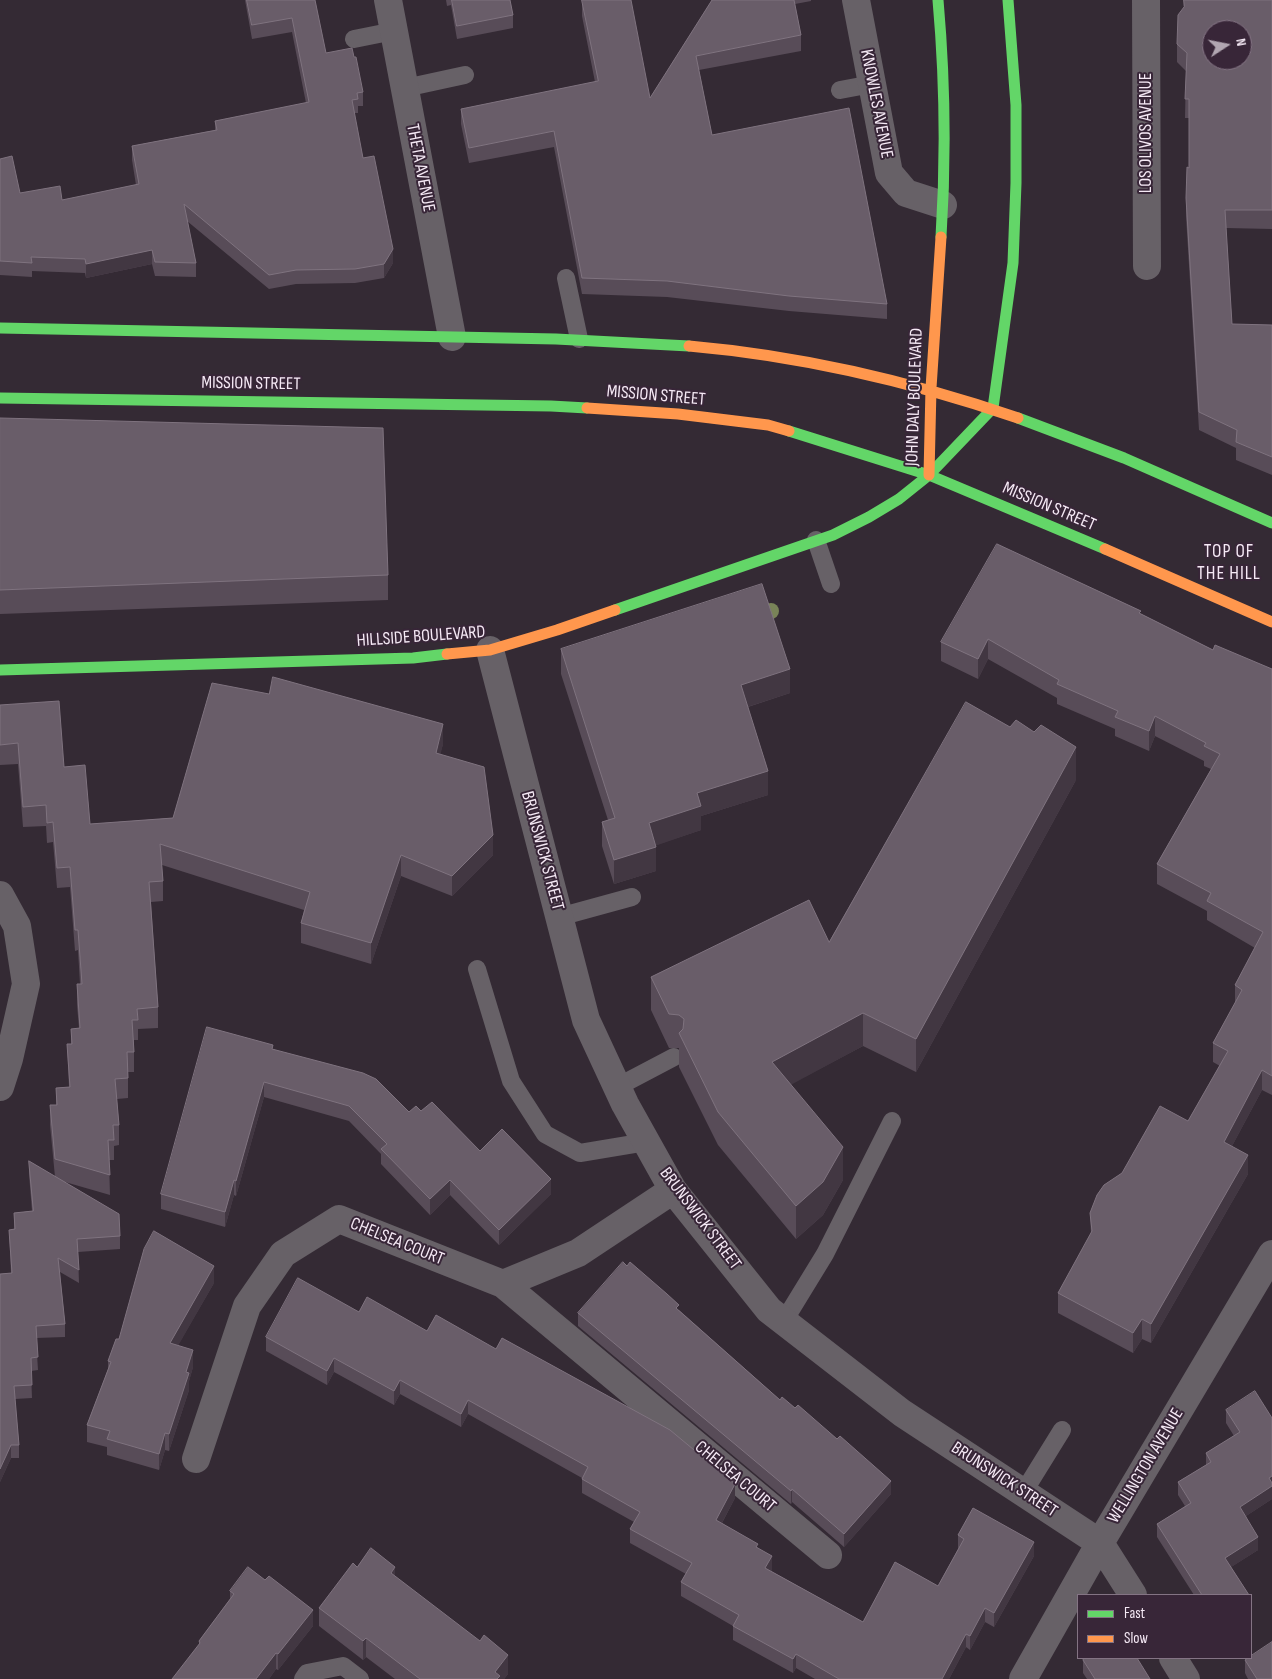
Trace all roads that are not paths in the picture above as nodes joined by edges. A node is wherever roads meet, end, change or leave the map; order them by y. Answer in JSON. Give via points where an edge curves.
{"nodes":[{"id":1,"x":388,"y":0,"type":"edge"},
{"id":2,"x":856,"y":0,"type":"edge"},
{"id":3,"x":938,"y":0,"type":"edge"},
{"id":4,"x":1008,"y":0,"type":"edge"},
{"id":5,"x":1146,"y":0,"type":"edge"},
{"id":6,"x":394,"y":31,"type":"junction"},
{"id":7,"x":354,"y":39,"type":"dead end"},
{"id":8,"x":466,"y":75,"type":"dead end"},
{"id":9,"x":872,"y":84,"type":"junction"},
{"id":10,"x":405,"y":88,"type":"junction"},
{"id":11,"x":840,"y":90,"type":"dead end"},
{"id":12,"x":943,"y":205,"type":"junction"},
{"id":13,"x":1147,"y":266,"type":"dead end"},
{"id":14,"x":566,"y":278,"type":"dead end"},
{"id":15,"x":0,"y":328,"type":"edge"},
{"id":16,"x":452,"y":337,"type":"junction"},
{"id":17,"x":579,"y":339,"type":"junction"},
{"id":18,"x":931,"y":388,"type":"junction"},
{"id":19,"x":0,"y":398,"type":"edge"},
{"id":20,"x":993,"y":408,"type":"junction"},
{"id":21,"x":928,"y":475,"type":"junction"},
{"id":22,"x":1272,"y":523,"type":"edge"},
{"id":23,"x":816,"y":540,"type":"junction"},
{"id":24,"x":832,"y":584,"type":"dead end"},
{"id":25,"x":1272,"y":622,"type":"edge"},
{"id":26,"x":490,"y":650,"type":"junction"},
{"id":27,"x":0,"y":670,"type":"edge"},
{"id":28,"x":0,"y":895,"type":"edge"},
{"id":29,"x":632,"y":897,"type":"dead end"},
{"id":30,"x":559,"y":917,"type":"junction"},
{"id":31,"x":477,"y":969,"type":"dead end"},
{"id":32,"x":674,"y":1057,"type":"edge"},
{"id":33,"x":0,"y":1087,"type":"edge"},
{"id":34,"x":617,"y":1087,"type":"junction"},
{"id":35,"x":892,"y":1121,"type":"dead end"},
{"id":36,"x":646,"y":1142,"type":"junction"},
{"id":37,"x":673,"y":1190,"type":"junction"},
{"id":38,"x":1272,"y":1254,"type":"edge"},
{"id":39,"x":503,"y":1284,"type":"junction"},
{"id":40,"x":784,"y":1321,"type":"junction"},
{"id":41,"x":1062,"y":1430,"type":"dead end"},
{"id":42,"x":196,"y":1460,"type":"dead end"},
{"id":43,"x":1023,"y":1493,"type":"junction"},
{"id":44,"x":1100,"y":1542,"type":"junction"},
{"id":45,"x":828,"y":1555,"type":"dead end"},
{"id":46,"x":1132,"y":1594,"type":"edge"},
{"id":47,"x":1174,"y":1659,"type":"edge"},
{"id":48,"x":303,"y":1679,"type":"edge"},
{"id":49,"x":360,"y":1679,"type":"edge"},
{"id":50,"x":1023,"y":1679,"type":"edge"},
{"id":51,"x":1186,"y":1679,"type":"edge"}],
"edges":[{"from":1,"to":6,"type":"street","name":"THETA AVENUE"},
{"from":2,"to":9,"type":"street","name":"KNOWLES AVENUE"},
{"from":3,"to":12,"type":"main road","name":"JOHN DALY BOULEVARD","via":[[944,96]]},
{"from":4,"to":20,"type":"main road","via":[[1016,105],[1016,183],[1013,263]]},
{"from":5,"to":13,"type":"street","name":"LOS OLIVOS AVENUE"},
{"from":6,"to":7,"type":"lane"},
{"from":6,"to":10,"type":"street","name":"THETA AVENUE"},
{"from":8,"to":10,"type":"lane"},
{"from":9,"to":11,"type":"lane"},
{"from":9,"to":12,"type":"street","name":"KNOWLES AVENUE","via":[[889,173],[906,194]]},
{"from":10,"to":16,"type":"street","name":"THETA AVENUE"},
{"from":12,"to":18,"type":"main road","name":"JOHN DALY BOULEVARD"},
{"from":14,"to":17,"type":"lane"},
{"from":15,"to":16,"type":"main road"},
{"from":16,"to":17,"type":"main road"},
{"from":17,"to":18,"type":"main road","via":[[726,350],[791,359]]},
{"from":18,"to":20,"type":"main road"},
{"from":18,"to":21,"type":"main road","name":"JOHN DALY BOULEVARD"},
{"from":19,"to":21,"type":"main road","name":"MISSION STREET","via":[[551,406],[678,414],[768,426]]},
{"from":20,"to":21,"type":"main road","name":"JOHN DALY BOULEVARD"},
{"from":20,"to":22,"type":"main road"},
{"from":21,"to":23,"type":"main road","name":"HILLSIDE BOULEVARD","via":[[899,500],[877,513]]},
{"from":21,"to":25,"type":"main road","name":"MISSION STREET"},
{"from":23,"to":24,"type":"lane"},
{"from":23,"to":26,"type":"main road","name":"HILLSIDE BOULEVARD"},
{"from":26,"to":27,"type":"main road","name":"HILLSIDE BOULEVARD","via":[[413,658]]},
{"from":26,"to":30,"type":"street","name":"BRUNSWICK STREET"},
{"from":28,"to":33,"type":"street","via":[[17,926],[26,984]]},
{"from":29,"to":30,"type":"lane"},
{"from":30,"to":34,"type":"street","name":"BRUNSWICK STREET","via":[[586,1020]]},
{"from":31,"to":36,"type":"lane","via":[[511,1081],[545,1134],[580,1153]]},
{"from":32,"to":34,"type":"lane"},
{"from":34,"to":36,"type":"street","name":"BRUNSWICK STREET"},
{"from":35,"to":40,"type":"lane","via":[[824,1254]]},
{"from":36,"to":37,"type":"street","name":"BRUNSWICK STREET"},
{"from":37,"to":39,"type":"street","via":[[578,1254]]},
{"from":37,"to":40,"type":"street","name":"BRUNSWICK STREET","via":[[769,1310]]},
{"from":38,"to":44,"type":"street","name":"WELLINGTON AVENUE"},
{"from":39,"to":42,"type":"street","name":"CHELSEA COURT","via":[[338,1219],[283,1254],[247,1306]]},
{"from":39,"to":45,"type":"street","name":"CHELSEA COURT"},
{"from":40,"to":43,"type":"street","name":"BRUNSWICK STREET","via":[[902,1413]]},
{"from":41,"to":43,"type":"lane"},
{"from":43,"to":44,"type":"street","name":"BRUNSWICK STREET"},
{"from":44,"to":46,"type":"street","name":"BRUNSWICK STREET"},
{"from":44,"to":50,"type":"street","name":"WELLINGTON AVENUE"},
{"from":47,"to":51,"type":"street"},
{"from":48,"to":49,"type":"lane","via":[[307,1673],[343,1666]]}]}
